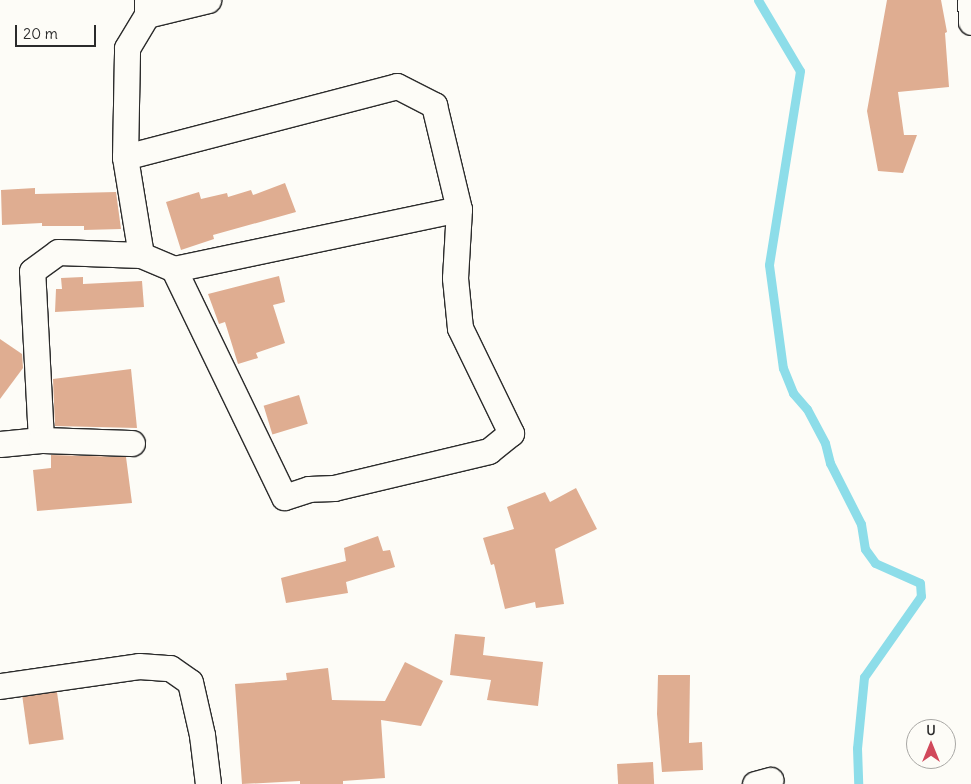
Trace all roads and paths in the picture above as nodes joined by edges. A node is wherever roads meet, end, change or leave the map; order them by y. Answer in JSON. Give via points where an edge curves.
{"nodes":[{"id":1,"x":208,"y":0,"type":"edge"},
{"id":2,"x":970,"y":0,"type":"edge"},
{"id":3,"x":147,"y":8,"type":"edge"},
{"id":4,"x":971,"y":22,"type":"edge"},
{"id":5,"x":125,"y":157,"type":"junction"},
{"id":6,"x":459,"y":209,"type":"junction"},
{"id":7,"x":141,"y":255,"type":"junction"},
{"id":8,"x":174,"y":270,"type":"junction"},
{"id":9,"x":42,"y":440,"type":"junction"},
{"id":10,"x":132,"y":443,"type":"dead end"},
{"id":11,"x":0,"y":444,"type":"edge"},
{"id":12,"x":0,"y":686,"type":"edge"},
{"id":13,"x":208,"y":784,"type":"edge"}],
"edges":[{"from":1,"to":3,"type":"street"},
{"from":2,"to":4,"type":"street"},
{"from":3,"to":5,"type":"street","via":[[127,48]]},
{"from":5,"to":6,"type":"street","via":[[397,86],[434,106]]},
{"from":5,"to":7,"type":"street"},
{"from":6,"to":8,"type":"street"},
{"from":6,"to":8,"type":"street","via":[[455,278],[460,328],[511,433],[489,451],[334,488],[309,489],[284,498]]},
{"from":7,"to":8,"type":"street"},
{"from":7,"to":9,"type":"street","via":[[58,252],[32,271]]},
{"from":9,"to":10,"type":"street"},
{"from":9,"to":11,"type":"street"},
{"from":12,"to":13,"type":"street","via":[[139,666],[170,668],[190,682],[202,735]]}]}
